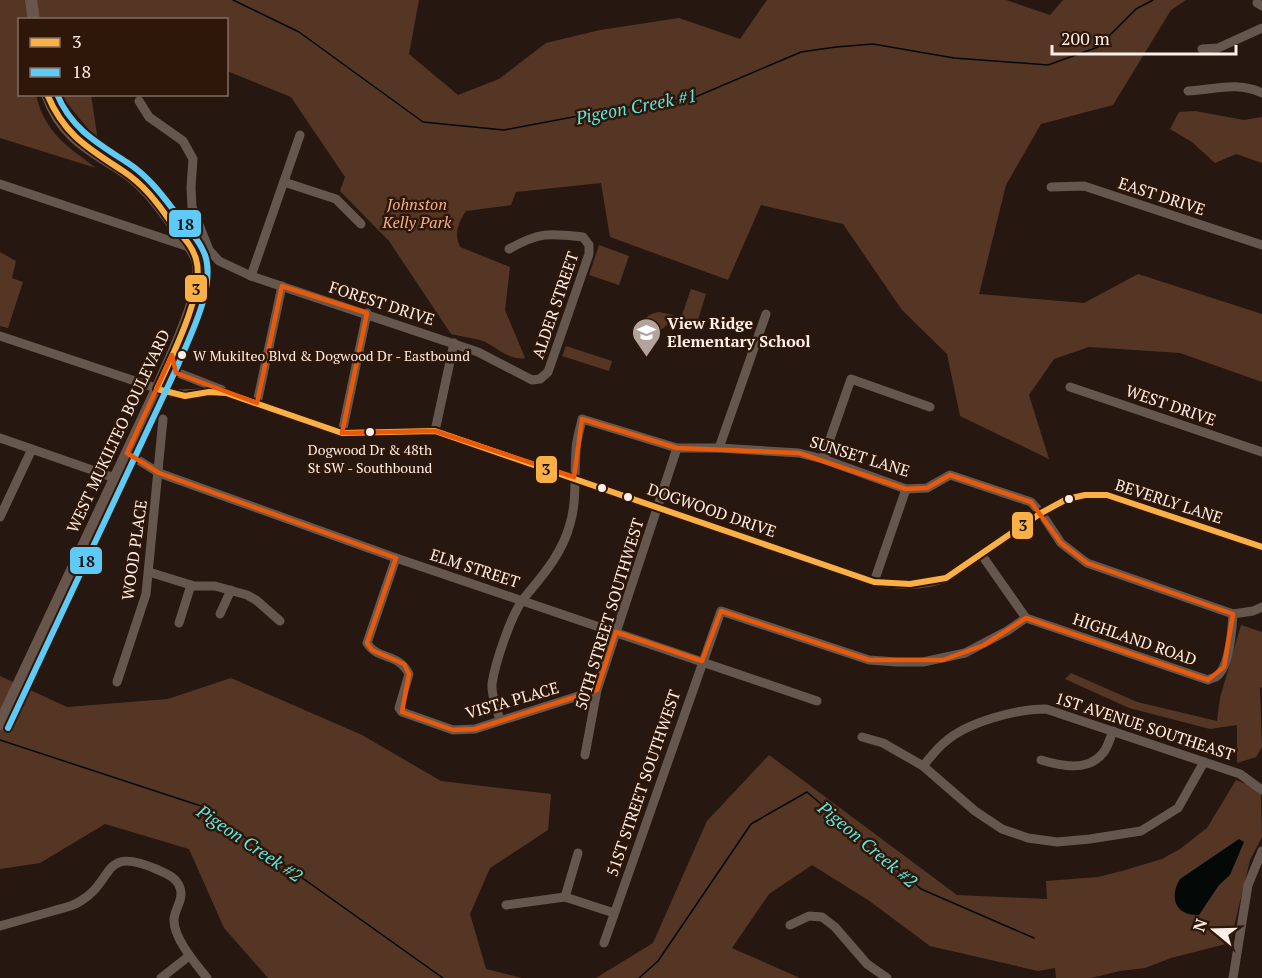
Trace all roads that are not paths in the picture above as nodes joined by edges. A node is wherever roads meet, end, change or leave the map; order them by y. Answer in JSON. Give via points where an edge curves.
{"nodes":[{"id":1,"x":31,"y":0,"type":"edge"},
{"id":2,"x":34,"y":18,"type":"edge"},
{"id":3,"x":1262,"y":28,"type":"edge"},
{"id":4,"x":1202,"y":50,"type":"dead end"},
{"id":5,"x":1188,"y":91,"type":"dead end"},
{"id":6,"x":1262,"y":93,"type":"edge"},
{"id":7,"x":48,"y":96,"type":"edge"},
{"id":8,"x":139,"y":101,"type":"dead end"},
{"id":9,"x":300,"y":135,"type":"dead end"},
{"id":10,"x":284,"y":182,"type":"junction"},
{"id":11,"x":0,"y":184,"type":"edge"},
{"id":12,"x":1051,"y":187,"type":"dead end"},
{"id":13,"x":361,"y":224,"type":"dead end"},
{"id":14,"x":1262,"y":245,"type":"edge"},
{"id":15,"x":189,"y":247,"type":"junction"},
{"id":16,"x":509,"y":249,"type":"dead end"},
{"id":17,"x":251,"y":276,"type":"junction"},
{"id":18,"x":282,"y":286,"type":"junction"},
{"id":19,"x":367,"y":313,"type":"junction"},
{"id":20,"x":766,"y":314,"type":"dead end"},
{"id":21,"x":0,"y":336,"type":"edge"},
{"id":22,"x":454,"y":343,"type":"junction"},
{"id":23,"x":172,"y":355,"type":"junction"},
{"id":24,"x":532,"y":380,"type":"joint"},
{"id":25,"x":1070,"y":387,"type":"dead end"},
{"id":26,"x":157,"y":389,"type":"junction"},
{"id":27,"x":226,"y":393,"type":"junction"},
{"id":28,"x":257,"y":403,"type":"junction"},
{"id":29,"x":930,"y":406,"type":"dead end"},
{"id":30,"x":164,"y":419,"type":"dead end"},
{"id":31,"x":435,"y":431,"type":"junction"},
{"id":32,"x":342,"y":433,"type":"junction"},
{"id":33,"x":0,"y":438,"type":"edge"},
{"id":34,"x":677,"y":448,"type":"junction"},
{"id":35,"x":719,"y":448,"type":"junction"},
{"id":36,"x":32,"y":449,"type":"junction"},
{"id":37,"x":1262,"y":452,"type":"edge"},
{"id":38,"x":127,"y":453,"type":"junction"},
{"id":39,"x":823,"y":459,"type":"junction"},
{"id":40,"x":159,"y":473,"type":"junction"},
{"id":41,"x":574,"y":477,"type":"junction"},
{"id":42,"x":115,"y":478,"type":"junction"},
{"id":43,"x":906,"y":489,"type":"junction"},
{"id":44,"x":657,"y":507,"type":"junction"},
{"id":45,"x":1041,"y":513,"type":"junction"},
{"id":46,"x":0,"y":517,"type":"edge"},
{"id":47,"x":1262,"y":548,"type":"edge"},
{"id":48,"x":981,"y":554,"type":"junction"},
{"id":49,"x":396,"y":558,"type":"junction"},
{"id":50,"x":149,"y":572,"type":"junction"},
{"id":51,"x":874,"y":582,"type":"junction"},
{"id":52,"x":191,"y":585,"type":"junction"},
{"id":53,"x":231,"y":590,"type":"junction"},
{"id":54,"x":523,"y":600,"type":"junction"},
{"id":55,"x":1262,"y":607,"type":"edge"},
{"id":56,"x":220,"y":614,"type":"dead end"},
{"id":57,"x":1233,"y":614,"type":"junction"},
{"id":58,"x":1026,"y":618,"type":"junction"},
{"id":59,"x":280,"y":621,"type":"dead end"},
{"id":60,"x":179,"y":623,"type":"dead end"},
{"id":61,"x":616,"y":632,"type":"junction"},
{"id":62,"x":702,"y":661,"type":"junction"},
{"id":63,"x":117,"y":682,"type":"dead end"},
{"id":64,"x":597,"y":690,"type":"junction"},
{"id":65,"x":818,"y":701,"type":"dead end"},
{"id":66,"x":500,"y":720,"type":"junction"},
{"id":67,"x":0,"y":724,"type":"edge"},
{"id":68,"x":1113,"y":731,"type":"junction"},
{"id":69,"x":862,"y":736,"type":"dead end"},
{"id":70,"x":585,"y":755,"type":"dead end"},
{"id":71,"x":1041,"y":760,"type":"dead end"},
{"id":72,"x":1204,"y":762,"type":"junction"},
{"id":73,"x":923,"y":766,"type":"junction"},
{"id":74,"x":1262,"y":790,"type":"edge"},
{"id":75,"x":1262,"y":851,"type":"edge"},
{"id":76,"x":578,"y":853,"type":"dead end"},
{"id":77,"x":564,"y":897,"type":"junction"},
{"id":78,"x":506,"y":904,"type":"dead end"},
{"id":79,"x":614,"y":913,"type":"junction"},
{"id":80,"x":790,"y":925,"type":"dead end"},
{"id":81,"x":0,"y":926,"type":"edge"},
{"id":82,"x":604,"y":943,"type":"dead end"},
{"id":83,"x":189,"y":956,"type":"junction"},
{"id":84,"x":161,"y":978,"type":"edge"},
{"id":85,"x":207,"y":978,"type":"edge"},
{"id":86,"x":887,"y":978,"type":"edge"},
{"id":87,"x":1233,"y":978,"type":"edge"}],
"edges":[{"from":1,"to":2,"type":"main road"},
{"from":3,"to":4,"type":"street","via":[[1218,48]]},
{"from":5,"to":6,"type":"street","via":[[1233,86]]},
{"from":7,"to":15,"type":"main road","name":"WEST MUKILTEO BOULEVARD","via":[[64,126],[86,149],[125,172],[147,192]]},
{"from":8,"to":17,"type":"street","name":"FOREST DRIVE","via":[[149,117],[183,141],[193,159],[192,207],[209,250],[219,261]]},
{"from":9,"to":10,"type":"street"},
{"from":10,"to":13,"type":"street","via":[[336,199]]},
{"from":10,"to":17,"type":"street"},
{"from":11,"to":15,"type":"street"},
{"from":12,"to":14,"type":"street","name":"EAST DRIVE","via":[[1084,186]]},
{"from":15,"to":23,"type":"main road","name":"WEST MUKILTEO BOULEVARD","via":[[196,258],[199,280]]},
{"from":16,"to":24,"type":"street","name":"ALDER STREET","via":[[530,237],[546,234],[583,237],[589,245],[590,254],[548,372]]},
{"from":17,"to":18,"type":"street","name":"FOREST DRIVE"},
{"from":18,"to":19,"type":"street","name":"FOREST DRIVE"},
{"from":18,"to":28,"type":"street"},
{"from":19,"to":22,"type":"street","name":"FOREST DRIVE"},
{"from":19,"to":32,"type":"street"},
{"from":20,"to":35,"type":"street"},
{"from":21,"to":26,"type":"street","name":"DOGWOOD DRIVE"},
{"from":22,"to":24,"type":"street","name":"FOREST DRIVE"},
{"from":22,"to":31,"type":"street"},
{"from":23,"to":26,"type":"main road","name":"WEST MUKILTEO BOULEVARD"},
{"from":23,"to":27,"type":"street","via":[[176,372]]},
{"from":25,"to":37,"type":"street","name":"WEST DRIVE"},
{"from":26,"to":27,"type":"street","name":"DOGWOOD DRIVE","via":[[185,396]]},
{"from":26,"to":38,"type":"main road","name":"WEST MUKILTEO BOULEVARD"},
{"from":27,"to":28,"type":"street","name":"DOGWOOD DRIVE"},
{"from":28,"to":32,"type":"street","name":"DOGWOOD DRIVE"},
{"from":29,"to":39,"type":"street","via":[[851,379]]},
{"from":30,"to":40,"type":"street","name":"WOOD PLACE"},
{"from":31,"to":32,"type":"street","name":"DOGWOOD DRIVE"},
{"from":31,"to":41,"type":"street","name":"DOGWOOD DRIVE"},
{"from":33,"to":36,"type":"street"},
{"from":34,"to":35,"type":"street","name":"SUNSET LANE"},
{"from":34,"to":41,"type":"street","name":"SUNSET LANE","via":[[582,419]]},
{"from":34,"to":44,"type":"street","name":"50TH STREET SOUTHWEST"},
{"from":35,"to":39,"type":"street","name":"SUNSET LANE","via":[[800,453]]},
{"from":36,"to":42,"type":"street"},
{"from":36,"to":46,"type":"street"},
{"from":38,"to":40,"type":"street","name":"ELM STREET"},
{"from":38,"to":42,"type":"main road","name":"WEST MUKILTEO BOULEVARD"},
{"from":39,"to":43,"type":"street","name":"SUNSET LANE"},
{"from":40,"to":49,"type":"street","name":"ELM STREET"},
{"from":40,"to":50,"type":"street","name":"WOOD PLACE"},
{"from":41,"to":44,"type":"street","name":"DOGWOOD DRIVE"},
{"from":41,"to":54,"type":"street","via":[[574,501],[563,545]]},
{"from":42,"to":67,"type":"main road","name":"WEST MUKILTEO BOULEVARD"},
{"from":43,"to":45,"type":"street","name":"SUNSET LANE","via":[[927,488],[951,475],[1031,502]]},
{"from":43,"to":51,"type":"street"},
{"from":44,"to":51,"type":"street","name":"DOGWOOD DRIVE"},
{"from":44,"to":61,"type":"street","name":"50TH STREET SOUTHWEST"},
{"from":45,"to":47,"type":"street","name":"BEVERLY LANE","via":[[1067,499],[1107,495]]},
{"from":45,"to":48,"type":"street","name":"BEVERLY LANE"},
{"from":45,"to":57,"type":"street","name":"SUNSET LANE","via":[[1061,543],[1087,563]]},
{"from":48,"to":51,"type":"street","name":"BEVERLY LANE","via":[[946,578],[930,583],[908,586]]},
{"from":48,"to":58,"type":"street"},
{"from":49,"to":54,"type":"street","name":"ELM STREET"},
{"from":49,"to":66,"type":"street","name":"VISTA PLACE","via":[[367,643],[372,650],[404,664],[409,674],[399,708],[453,730],[475,729]]},
{"from":50,"to":52,"type":"street"},
{"from":50,"to":63,"type":"street","name":"WOOD PLACE"},
{"from":52,"to":53,"type":"street"},
{"from":52,"to":60,"type":"street"},
{"from":53,"to":56,"type":"street"},
{"from":53,"to":59,"type":"street","via":[[256,600]]},
{"from":54,"to":61,"type":"street","name":"ELM STREET"},
{"from":54,"to":66,"type":"street","via":[[509,628],[492,686]]},
{"from":55,"to":57,"type":"street"},
{"from":57,"to":58,"type":"street","name":"HIGHLAND ROAD","via":[[1224,667],[1208,680]]},
{"from":58,"to":62,"type":"street","name":"51ST STREET SOUTHWEST","via":[[975,649],[944,660],[923,662],[869,660],[721,611]]},
{"from":61,"to":62,"type":"street","name":"ELM STREET"},
{"from":61,"to":64,"type":"street","name":"50TH STREET SOUTHWEST"},
{"from":62,"to":65,"type":"street","name":"ELM STREET"},
{"from":62,"to":79,"type":"street","name":"51ST STREET SOUTHWEST"},
{"from":64,"to":66,"type":"street","name":"VISTA PLACE"},
{"from":64,"to":70,"type":"street","name":"50TH STREET SOUTHWEST"},
{"from":68,"to":71,"type":"street","via":[[1105,752],[1094,762],[1059,766]]},
{"from":68,"to":72,"type":"street","name":"1ST AVENUE SOUTHEAST"},
{"from":68,"to":73,"type":"street","name":"1ST AVENUE SOUTHEAST","via":[[1046,708],[1028,709],[963,730],[945,741]]},
{"from":69,"to":73,"type":"street"},
{"from":72,"to":73,"type":"street","via":[[1178,808],[1141,831],[1057,842],[1002,830],[975,812]]},
{"from":72,"to":74,"type":"street","name":"1ST AVENUE SOUTHEAST","via":[[1240,774]]},
{"from":75,"to":87,"type":"street","via":[[1248,885]]},
{"from":76,"to":77,"type":"street"},
{"from":77,"to":78,"type":"street"},
{"from":77,"to":79,"type":"street"},
{"from":79,"to":82,"type":"street","name":"51ST STREET SOUTHWEST"},
{"from":80,"to":86,"type":"street","via":[[809,916],[822,917],[867,964]]},
{"from":81,"to":83,"type":"street","via":[[77,904],[89,896],[112,865],[122,860],[136,861],[175,878],[181,888],[174,918]]},
{"from":83,"to":84,"type":"street"},
{"from":83,"to":85,"type":"street"}]}
